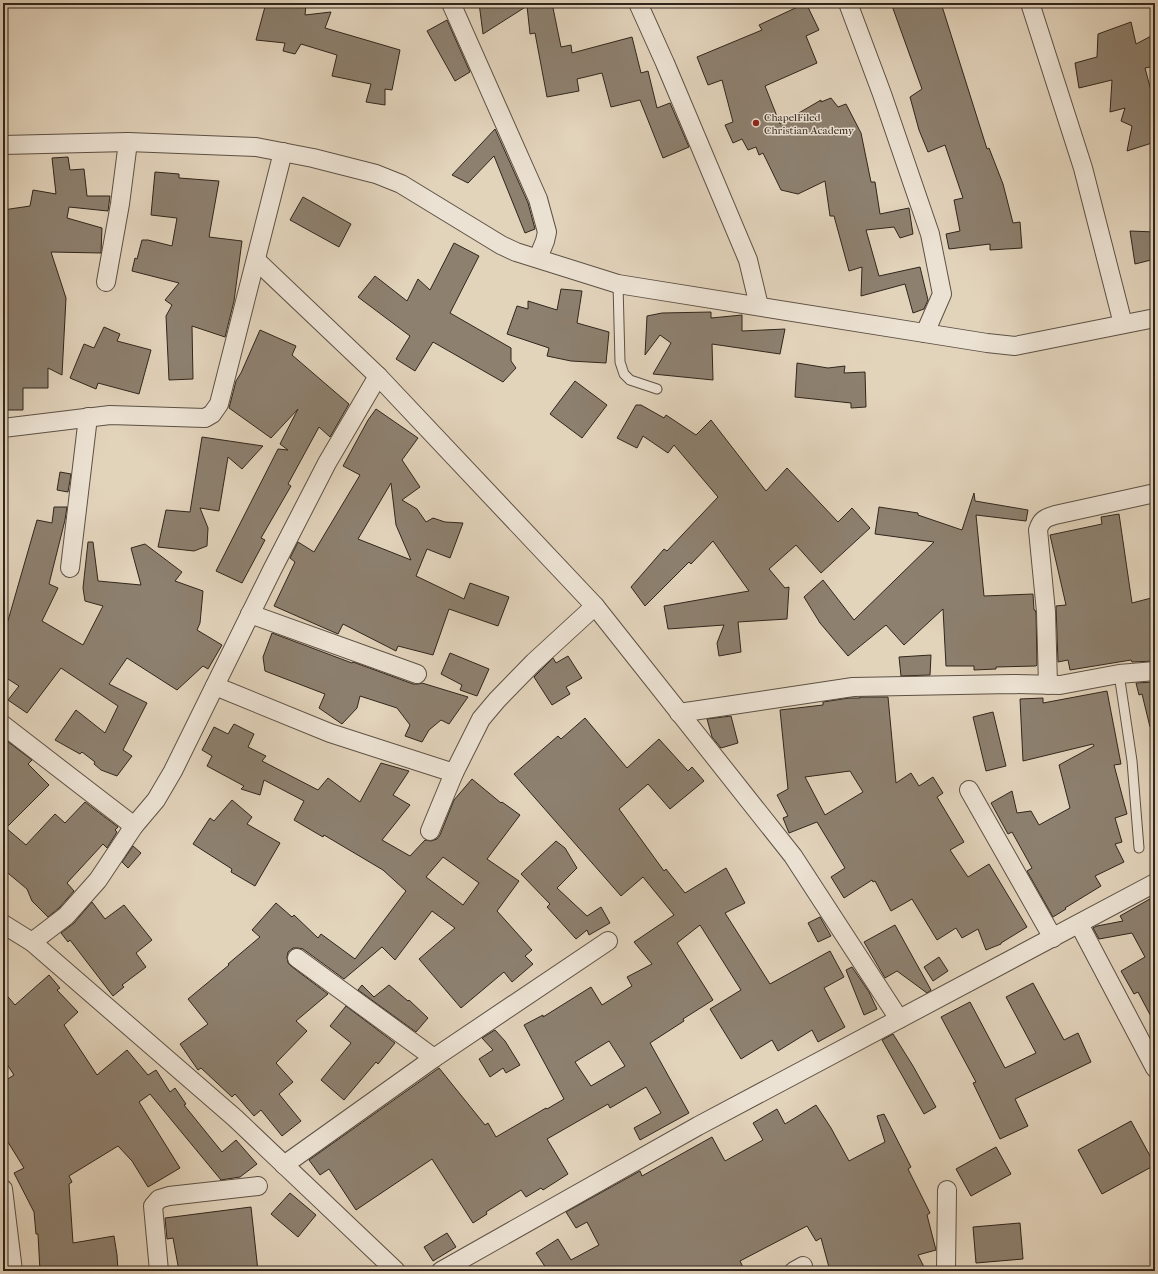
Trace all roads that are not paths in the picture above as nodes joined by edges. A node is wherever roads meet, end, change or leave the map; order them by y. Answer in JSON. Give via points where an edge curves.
{"nodes":[{"id":1,"x":451,"y":3,"type":"edge"},
{"id":2,"x":638,"y":3,"type":"edge"},
{"id":3,"x":848,"y":3,"type":"edge"},
{"id":4,"x":1030,"y":3,"type":"edge"},
{"id":5,"x":128,"y":142,"type":"junction"},
{"id":6,"x":3,"y":145,"type":"edge"},
{"id":7,"x":283,"y":152,"type":"junction"},
{"id":8,"x":538,"y":258,"type":"junction"},
{"id":9,"x":256,"y":260,"type":"junction"},
{"id":10,"x":106,"y":282,"type":"dead end"},
{"id":11,"x":618,"y":284,"type":"junction"},
{"id":12,"x":759,"y":306,"type":"junction"},
{"id":13,"x":1155,"y":318,"type":"edge"},
{"id":14,"x":1123,"y":324,"type":"junction"},
{"id":15,"x":926,"y":334,"type":"junction"},
{"id":16,"x":378,"y":376,"type":"junction"},
{"id":17,"x":657,"y":389,"type":"dead end"},
{"id":18,"x":88,"y":417,"type":"junction"},
{"id":19,"x":3,"y":428,"type":"edge"},
{"id":20,"x":1155,"y":494,"type":"edge"},
{"id":21,"x":70,"y":568,"type":"dead end"},
{"id":22,"x":596,"y":606,"type":"junction"},
{"id":23,"x":250,"y":614,"type":"junction"},
{"id":24,"x":1155,"y":671,"type":"edge"},
{"id":25,"x":416,"y":674,"type":"dead end"},
{"id":26,"x":1119,"y":674,"type":"junction"},
{"id":27,"x":1048,"y":685,"type":"junction"},
{"id":28,"x":214,"y":686,"type":"junction"},
{"id":29,"x":679,"y":713,"type":"junction"},
{"id":30,"x":3,"y":725,"type":"edge"},
{"id":31,"x":454,"y":773,"type":"junction"},
{"id":32,"x":969,"y":790,"type":"dead end"},
{"id":33,"x":134,"y":826,"type":"junction"},
{"id":34,"x":430,"y":831,"type":"dead end"},
{"id":35,"x":1139,"y":848,"type":"dead end"},
{"id":36,"x":1155,"y":883,"type":"edge"},
{"id":37,"x":3,"y":924,"type":"edge"},
{"id":38,"x":1079,"y":924,"type":"junction"},
{"id":39,"x":1052,"y":938,"type":"junction"},
{"id":40,"x":608,"y":941,"type":"dead end"},
{"id":41,"x":32,"y":942,"type":"junction"},
{"id":42,"x":297,"y":958,"type":"dead end"},
{"id":43,"x":900,"y":1019,"type":"junction"},
{"id":44,"x":434,"y":1058,"type":"junction"},
{"id":45,"x":1155,"y":1068,"type":"edge"},
{"id":46,"x":284,"y":1165,"type":"junction"},
{"id":47,"x":258,"y":1186,"type":"dead end"},
{"id":48,"x":3,"y":1189,"type":"edge"},
{"id":49,"x":947,"y":1190,"type":"dead end"},
{"id":50,"x":13,"y":1271,"type":"edge"},
{"id":51,"x":159,"y":1271,"type":"edge"},
{"id":52,"x":396,"y":1271,"type":"edge"},
{"id":53,"x":441,"y":1271,"type":"edge"},
{"id":54,"x":946,"y":1271,"type":"edge"}],
"edges":[{"from":1,"to":8,"type":"street","via":[[538,198],[547,232]]},
{"from":2,"to":12,"type":"street","via":[[748,260]]},
{"from":3,"to":15,"type":"street","via":[[930,234],[942,294]]},
{"from":4,"to":14,"type":"street","via":[[1083,168]]},
{"from":5,"to":6,"type":"street"},
{"from":5,"to":7,"type":"street","via":[[256,147]]},
{"from":5,"to":10,"type":"street"},
{"from":7,"to":8,"type":"street","via":[[376,174],[401,184],[501,245]]},
{"from":7,"to":9,"type":"street"},
{"from":8,"to":11,"type":"street"},
{"from":9,"to":16,"type":"street"},
{"from":9,"to":18,"type":"street","via":[[218,404],[212,414],[205,418],[110,415]]},
{"from":11,"to":12,"type":"street"},
{"from":11,"to":17,"type":"lane","via":[[620,362],[624,374],[630,380]]},
{"from":12,"to":15,"type":"street"},
{"from":13,"to":14,"type":"street"},
{"from":14,"to":15,"type":"street","via":[[1015,346]]},
{"from":16,"to":22,"type":"street"},
{"from":16,"to":23,"type":"street","via":[[327,462]]},
{"from":18,"to":19,"type":"street"},
{"from":18,"to":21,"type":"street"},
{"from":20,"to":27,"type":"street","via":[[1055,515],[1040,522],[1038,530],[1046,612]]},
{"from":22,"to":29,"type":"street"},
{"from":22,"to":31,"type":"street","via":[[534,662],[497,700],[481,719]]},
{"from":23,"to":25,"type":"street"},
{"from":23,"to":28,"type":"street"},
{"from":24,"to":26,"type":"street"},
{"from":26,"to":27,"type":"street"},
{"from":26,"to":35,"type":"lane","via":[[1132,761]]},
{"from":27,"to":29,"type":"street","via":[[853,687]]},
{"from":28,"to":31,"type":"street","via":[[330,733]]},
{"from":28,"to":33,"type":"street","via":[[173,771],[156,800]]},
{"from":29,"to":43,"type":"street","via":[[793,856]]},
{"from":30,"to":33,"type":"street"},
{"from":31,"to":34,"type":"street"},
{"from":32,"to":39,"type":"street"},
{"from":33,"to":41,"type":"street","via":[[98,880],[66,916]]},
{"from":36,"to":38,"type":"street"},
{"from":37,"to":41,"type":"street"},
{"from":38,"to":39,"type":"street"},
{"from":38,"to":45,"type":"street"},
{"from":39,"to":43,"type":"street"},
{"from":40,"to":44,"type":"street"},
{"from":41,"to":46,"type":"street","via":[[235,1118]]},
{"from":42,"to":44,"type":"street"},
{"from":43,"to":53,"type":"street","via":[[698,1126]]},
{"from":44,"to":46,"type":"street"},
{"from":46,"to":52,"type":"street"},
{"from":47,"to":51,"type":"street","via":[[159,1199],[153,1206]]},
{"from":48,"to":50,"type":"street"},
{"from":49,"to":54,"type":"street"}]}
